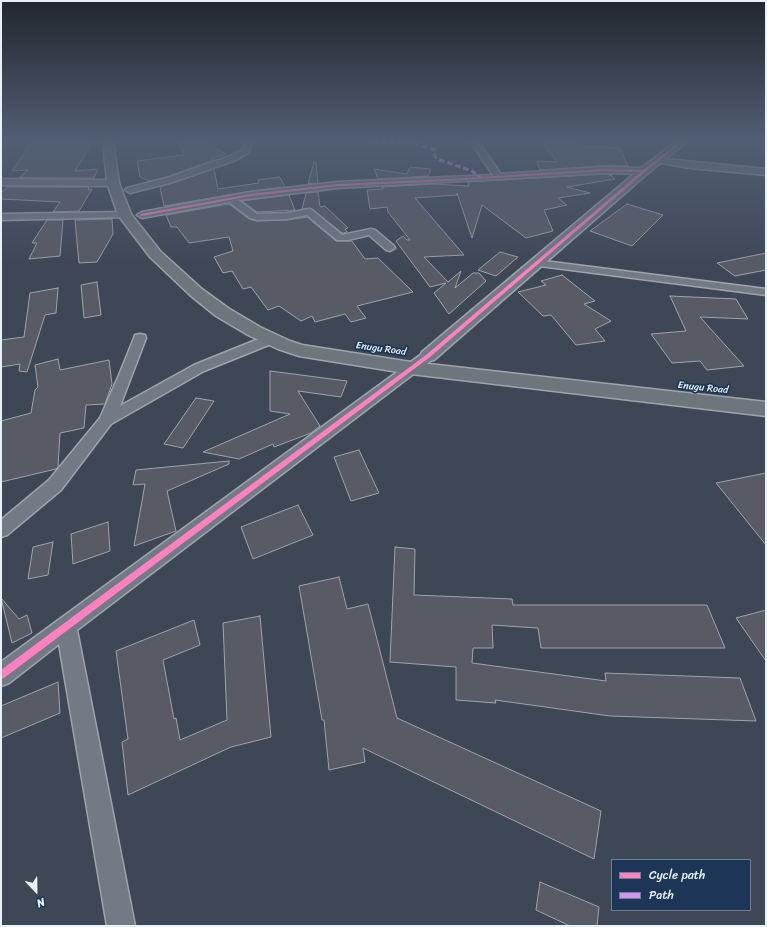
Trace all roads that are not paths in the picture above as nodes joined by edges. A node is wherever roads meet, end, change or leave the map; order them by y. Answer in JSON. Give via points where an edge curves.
{"nodes":[{"id":1,"x":113,"y":183,"type":"edge"},
{"id":2,"x":127,"y":183,"type":"edge"},
{"id":3,"x":157,"y":183,"type":"edge"},
{"id":4,"x":369,"y":183,"type":"edge"},
{"id":5,"x":630,"y":183,"type":"edge"},
{"id":6,"x":130,"y":190,"type":"junction"},
{"id":7,"x":231,"y":199,"type":"junction"},
{"id":8,"x":124,"y":215,"type":"junction"},
{"id":9,"x":142,"y":215,"type":"junction"},
{"id":10,"x":1,"y":217,"type":"edge"},
{"id":11,"x":390,"y":248,"type":"dead end"},
{"id":12,"x":536,"y":263,"type":"junction"},
{"id":13,"x":766,"y":292,"type":"edge"},
{"id":14,"x":140,"y":338,"type":"dead end"},
{"id":15,"x":271,"y":339,"type":"junction"},
{"id":16,"x":428,"y":356,"type":"junction"},
{"id":17,"x":411,"y":368,"type":"junction"},
{"id":18,"x":766,"y":395,"type":"edge"},
{"id":19,"x":766,"y":409,"type":"edge"},
{"id":20,"x":106,"y":420,"type":"junction"},
{"id":21,"x":1,"y":530,"type":"edge"},
{"id":22,"x":66,"y":625,"type":"junction"},
{"id":23,"x":1,"y":675,"type":"edge"},
{"id":24,"x":121,"y":926,"type":"edge"}],
"edges":[{"from":1,"to":8,"type":"main road"},
{"from":2,"to":6,"type":"main road","name":"Enugu Road"},
{"from":3,"to":6,"type":"street"},
{"from":4,"to":7,"type":"street"},
{"from":5,"to":12,"type":"street"},
{"from":6,"to":9,"type":"main road","name":"Enugu Road"},
{"from":7,"to":9,"type":"street"},
{"from":7,"to":11,"type":"street","via":[[257,217],[309,212],[337,236],[342,238],[371,232]]},
{"from":8,"to":10,"type":"street"},
{"from":8,"to":15,"type":"main road","via":[[155,254],[196,292],[222,312]]},
{"from":9,"to":16,"type":"main road","name":"Enugu Road","via":[[158,237],[212,287],[236,305],[269,323],[308,338]]},
{"from":12,"to":13,"type":"street"},
{"from":12,"to":16,"type":"street"},
{"from":14,"to":20,"type":"street"},
{"from":15,"to":17,"type":"main road","via":[[299,350]]},
{"from":15,"to":20,"type":"street","via":[[199,368]]},
{"from":16,"to":17,"type":"street"},
{"from":16,"to":18,"type":"main road","name":"Enugu Road"},
{"from":17,"to":19,"type":"main road"},
{"from":17,"to":22,"type":"street","via":[[180,543]]},
{"from":20,"to":21,"type":"street","via":[[55,485]]},
{"from":22,"to":23,"type":"street"},
{"from":22,"to":24,"type":"street"}]}
